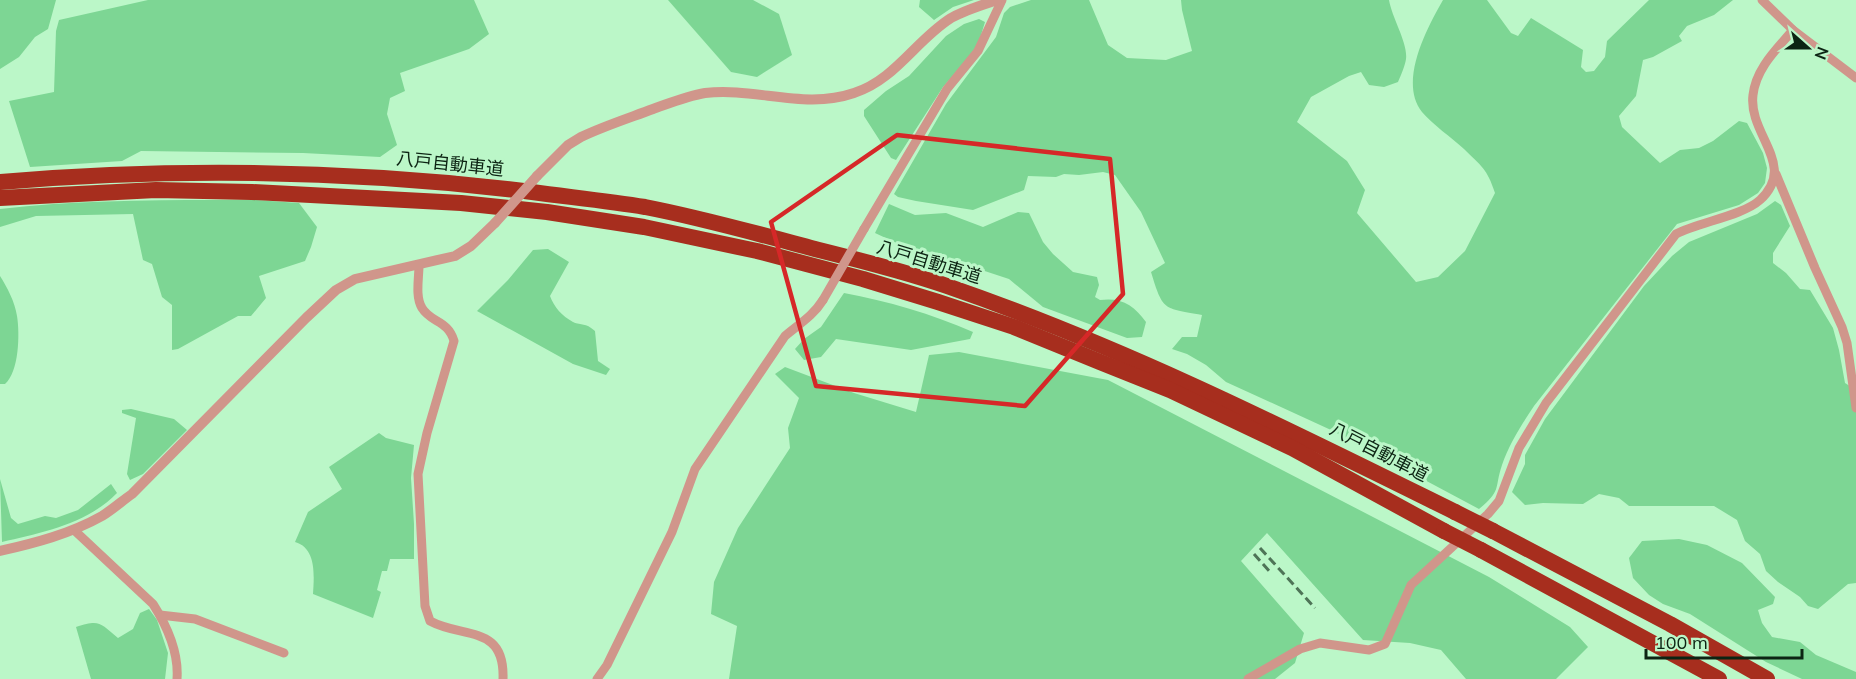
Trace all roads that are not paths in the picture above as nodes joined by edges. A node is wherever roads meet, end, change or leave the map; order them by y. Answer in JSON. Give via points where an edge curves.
{"nodes":[{"id":1,"x":999,"y":0,"type":"edge"},
{"id":2,"x":1762,"y":0,"type":"edge"},
{"id":3,"x":1793,"y":30,"type":"junction"},
{"id":4,"x":1856,"y":78,"type":"edge"},
{"id":5,"x":1776,"y":174,"type":"junction"},
{"id":6,"x":0,"y":182,"type":"edge"},
{"id":7,"x":0,"y":198,"type":"edge"},
{"id":8,"x":419,"y":265,"type":"junction"},
{"id":9,"x":1856,"y":408,"type":"edge"},
{"id":10,"x":74,"y":530,"type":"junction"},
{"id":11,"x":0,"y":551,"type":"edge"},
{"id":12,"x":160,"y":615,"type":"junction"},
{"id":13,"x":284,"y":653,"type":"dead end"},
{"id":14,"x":598,"y":678,"type":"edge"},
{"id":15,"x":177,"y":679,"type":"edge"},
{"id":16,"x":503,"y":679,"type":"edge"},
{"id":17,"x":1248,"y":679,"type":"edge"},
{"id":18,"x":1719,"y":679,"type":"edge"},
{"id":19,"x":1767,"y":679,"type":"edge"}],
"edges":[{"from":1,"to":8,"type":"street","bridge":true,"via":[[951,18],[886,76],[853,94],[828,99],[736,93],[697,95],[581,137],[568,145],[471,246],[455,256]]},
{"from":1,"to":14,"type":"street","bridge":true,"via":[[978,51],[947,89],[816,311],[785,336],[695,470],[672,532]]},
{"from":2,"to":3,"type":"street"},
{"from":3,"to":4,"type":"street"},
{"from":3,"to":5,"type":"street","via":[[1760,72],[1753,95],[1755,122],[1774,161]]},
{"from":5,"to":9,"type":"street","via":[[1842,327]]},
{"from":5,"to":17,"type":"street","via":[[1770,188],[1750,207],[1676,234],[1546,403],[1519,448],[1499,501],[1411,585],[1385,644],[1369,650],[1320,644],[1300,649]]},
{"from":6,"to":19,"type":"highway","name":"八戸自動車道","bridge":true,"via":[[224,171],[462,183],[657,210],[868,263],[1019,312],[1176,376],[1493,531]]},
{"from":7,"to":18,"type":"highway","name":"八戸自動車道","bridge":true,"via":[[156,190],[462,203],[644,227],[863,279],[1014,327],[1170,390],[1292,448]]},
{"from":8,"to":10,"type":"street","via":[[355,279],[336,290],[132,494],[103,516]]},
{"from":8,"to":16,"type":"street","via":[[421,307],[452,332],[454,341],[418,474],[425,606],[430,621],[442,628],[487,638],[502,662]]},
{"from":10,"to":11,"type":"street"},
{"from":10,"to":12,"type":"street"},
{"from":12,"to":13,"type":"street","via":[[195,619]]},
{"from":12,"to":15,"type":"street","via":[[176,653]]}]}
